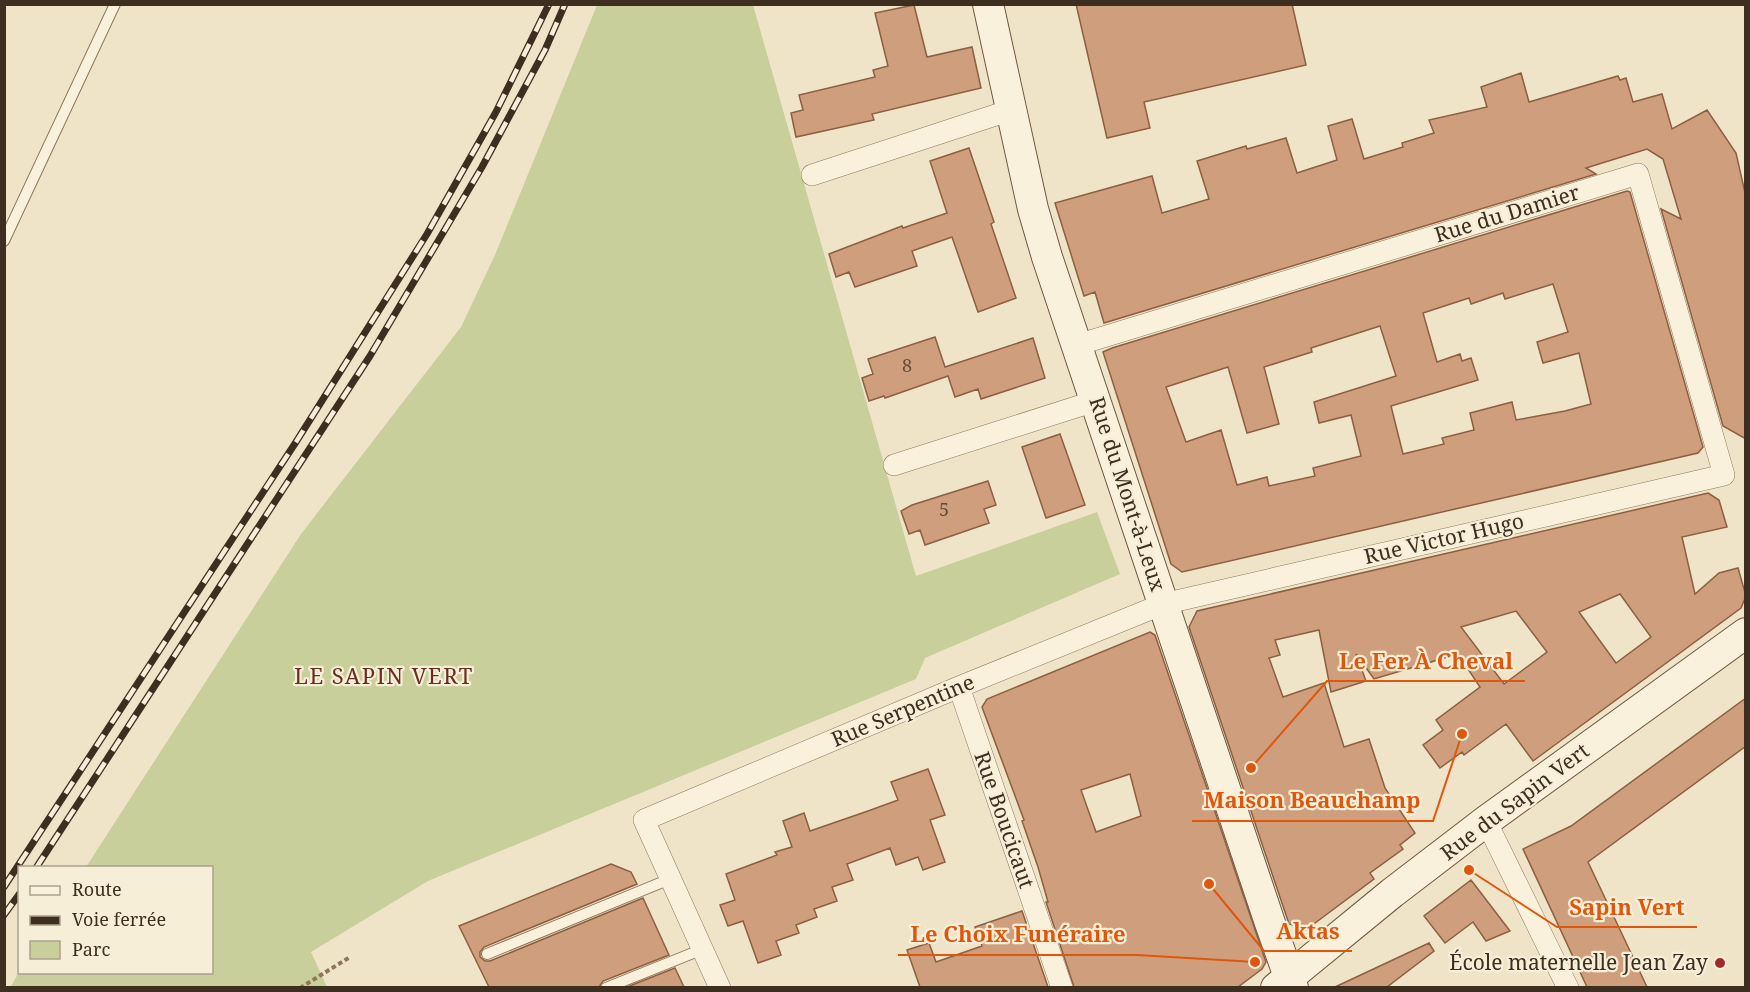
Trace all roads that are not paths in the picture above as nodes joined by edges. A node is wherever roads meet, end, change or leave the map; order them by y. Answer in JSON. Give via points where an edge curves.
{"nodes":[{"id":1,"x":115,"y":4,"type":"edge"},
{"id":2,"x":988,"y":4,"type":"edge"},
{"id":3,"x":1011,"y":110,"type":"junction"},
{"id":4,"x":812,"y":175,"type":"dead end"},
{"id":5,"x":4,"y":241,"type":"edge"},
{"id":6,"x":1077,"y":345,"type":"junction"},
{"id":7,"x":1095,"y":401,"type":"junction"},
{"id":8,"x":894,"y":465,"type":"dead end"},
{"id":9,"x":1724,"y":475,"type":"joint"},
{"id":10,"x":1163,"y":604,"type":"junction"},
{"id":11,"x":1746,"y":633,"type":"edge"},
{"id":12,"x":959,"y":687,"type":"junction"},
{"id":13,"x":1486,"y":821,"type":"junction"},
{"id":14,"x":670,"y":879,"type":"junction"},
{"id":15,"x":703,"y":949,"type":"junction"},
{"id":16,"x":487,"y":954,"type":"dead end"},
{"id":17,"x":1286,"y":984,"type":"edge"},
{"id":18,"x":606,"y":987,"type":"edge"},
{"id":19,"x":720,"y":987,"type":"edge"},
{"id":20,"x":1062,"y":987,"type":"edge"},
{"id":21,"x":1568,"y":987,"type":"edge"}],
"edges":[{"from":1,"to":5,"type":"lane"},
{"from":2,"to":3,"type":"street","name":"Rue du Mont-à-Leux"},
{"from":3,"to":4,"type":"street"},
{"from":3,"to":6,"type":"street","name":"Rue du Mont-à-Leux","via":[[1033,209]]},
{"from":6,"to":7,"type":"street","name":"Rue du Mont-à-Leux"},
{"from":6,"to":9,"type":"street","name":"Rue du Damier","via":[[1638,174]]},
{"from":7,"to":8,"type":"street"},
{"from":7,"to":10,"type":"street","name":"Rue du Mont-à-Leux"},
{"from":9,"to":10,"type":"street","name":"Rue Victor Hugo"},
{"from":10,"to":12,"type":"street","name":"Rue Serpentine"},
{"from":10,"to":17,"type":"street","name":"Rue du Mont-à-Leux"},
{"from":11,"to":13,"type":"street","name":"Rue du Sapin Vert"},
{"from":12,"to":14,"type":"street","name":"Rue Serpentine","via":[[644,820]]},
{"from":12,"to":20,"type":"street","name":"Rue Boucicaut"},
{"from":13,"to":17,"type":"street","name":"Rue du Sapin Vert","via":[[1392,893]]},
{"from":13,"to":21,"type":"street"},
{"from":14,"to":15,"type":"street"},
{"from":14,"to":16,"type":"lane"},
{"from":15,"to":18,"type":"lane"},
{"from":15,"to":19,"type":"street"}]}
